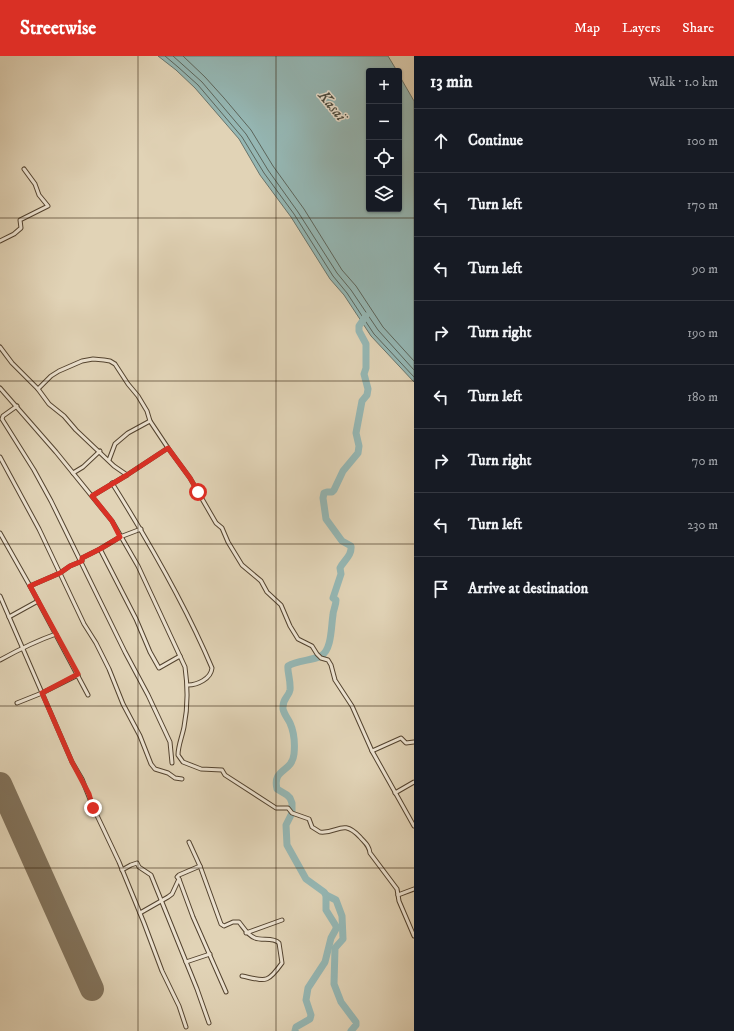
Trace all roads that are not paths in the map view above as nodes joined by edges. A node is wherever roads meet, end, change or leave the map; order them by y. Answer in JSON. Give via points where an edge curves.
{"nodes":[{"id":1,"x":24,"y":169,"type":"dead end"},
{"id":2,"x":0,"y":241,"type":"edge"},
{"id":3,"x":0,"y":347,"type":"edge"},
{"id":4,"x":0,"y":388,"type":"edge"},
{"id":5,"x":38,"y":389,"type":"junction"},
{"id":6,"x":17,"y":406,"type":"junction"},
{"id":7,"x":150,"y":421,"type":"junction"},
{"id":8,"x":168,"y":448,"type":"junction"},
{"id":9,"x":100,"y":452,"type":"junction"},
{"id":10,"x":0,"y":457,"type":"edge"},
{"id":11,"x":109,"y":460,"type":"junction"},
{"id":12,"x":73,"y":474,"type":"junction"},
{"id":13,"x":127,"y":475,"type":"junction"},
{"id":14,"x":112,"y":483,"type":"junction"},
{"id":15,"x":92,"y":496,"type":"junction"},
{"id":16,"x":141,"y":530,"type":"junction"},
{"id":17,"x":0,"y":533,"type":"edge"},
{"id":18,"x":120,"y":537,"type":"junction"},
{"id":19,"x":100,"y":549,"type":"junction"},
{"id":20,"x":82,"y":561,"type":"junction"},
{"id":21,"x":60,"y":573,"type":"junction"},
{"id":22,"x":30,"y":586,"type":"junction"},
{"id":23,"x":0,"y":596,"type":"edge"},
{"id":24,"x":38,"y":601,"type":"junction"},
{"id":25,"x":9,"y":617,"type":"junction"},
{"id":26,"x":56,"y":634,"type":"junction"},
{"id":27,"x":24,"y":649,"type":"junction"},
{"id":28,"x":180,"y":656,"type":"junction"},
{"id":29,"x":0,"y":660,"type":"edge"},
{"id":30,"x":78,"y":674,"type":"junction"},
{"id":31,"x":188,"y":685,"type":"junction"},
{"id":32,"x":42,"y":693,"type":"junction"},
{"id":33,"x":88,"y":695,"type":"dead end"},
{"id":34,"x":17,"y":703,"type":"dead end"},
{"id":35,"x":414,"y":742,"type":"edge"},
{"id":36,"x":372,"y":752,"type":"junction"},
{"id":37,"x":172,"y":763,"type":"dead end"},
{"id":38,"x":182,"y":779,"type":"dead end"},
{"id":39,"x":414,"y":782,"type":"edge"},
{"id":40,"x":395,"y":793,"type":"junction"},
{"id":41,"x":414,"y":826,"type":"edge"},
{"id":42,"x":189,"y":842,"type":"dead end"},
{"id":43,"x":200,"y":866,"type":"junction"},
{"id":44,"x":122,"y":870,"type":"junction"},
{"id":45,"x":179,"y":879,"type":"junction"},
{"id":46,"x":414,"y":889,"type":"edge"},
{"id":47,"x":398,"y":895,"type":"junction"},
{"id":48,"x":161,"y":902,"type":"junction"},
{"id":49,"x":140,"y":913,"type":"junction"},
{"id":50,"x":282,"y":920,"type":"dead end"},
{"id":51,"x":246,"y":933,"type":"junction"},
{"id":52,"x":414,"y":936,"type":"edge"},
{"id":53,"x":210,"y":954,"type":"junction"},
{"id":54,"x":186,"y":962,"type":"junction"},
{"id":55,"x":242,"y":976,"type":"dead end"},
{"id":56,"x":226,"y":992,"type":"dead end"},
{"id":57,"x":208,"y":1023,"type":"dead end"},
{"id":58,"x":186,"y":1027,"type":"dead end"}],
"edges":[{"from":1,"to":2,"type":"street","via":[[48,206],[20,220],[21,228]]},
{"from":3,"to":5,"type":"street"},
{"from":4,"to":6,"type":"street"},
{"from":5,"to":7,"type":"street","via":[[51,376],[82,361],[110,361],[138,396]]},
{"from":5,"to":9,"type":"street","via":[[49,404]]},
{"from":6,"to":12,"type":"street"},
{"from":6,"to":20,"type":"street","via":[[3,416],[2,420],[40,482]]},
{"from":7,"to":8,"type":"street"},
{"from":7,"to":11,"type":"street","via":[[128,433],[115,444]]},
{"from":8,"to":13,"type":"street"},
{"from":8,"to":36,"type":"street","via":[[190,478],[216,523],[222,528],[242,565],[281,605],[298,639],[307,642],[321,658],[328,660],[335,680],[352,706]]},
{"from":9,"to":11,"type":"street"},
{"from":9,"to":12,"type":"street"},
{"from":10,"to":21,"type":"street"},
{"from":11,"to":13,"type":"street"},
{"from":12,"to":15,"type":"street"},
{"from":13,"to":14,"type":"street"},
{"from":14,"to":15,"type":"street"},
{"from":14,"to":16,"type":"street"},
{"from":15,"to":18,"type":"street","via":[[112,521]]},
{"from":16,"to":18,"type":"street"},
{"from":16,"to":31,"type":"street","via":[[193,626],[212,668],[206,678],[196,685]]},
{"from":17,"to":22,"type":"street"},
{"from":18,"to":19,"type":"street"},
{"from":18,"to":28,"type":"street","via":[[138,566]]},
{"from":19,"to":20,"type":"street","via":[[82,558]]},
{"from":19,"to":28,"type":"street","via":[[159,668]]},
{"from":20,"to":21,"type":"street"},
{"from":20,"to":37,"type":"street","via":[[164,726],[170,742]]},
{"from":21,"to":22,"type":"street"},
{"from":21,"to":38,"type":"street","via":[[109,669],[151,764],[155,769]]},
{"from":22,"to":24,"type":"street"},
{"from":23,"to":25,"type":"street"},
{"from":24,"to":25,"type":"street"},
{"from":24,"to":26,"type":"street"},
{"from":25,"to":27,"type":"street"},
{"from":26,"to":27,"type":"street","via":[[36,641]]},
{"from":26,"to":30,"type":"street"},
{"from":27,"to":29,"type":"street"},
{"from":27,"to":32,"type":"street"},
{"from":28,"to":31,"type":"street"},
{"from":30,"to":32,"type":"street"},
{"from":30,"to":33,"type":"street"},
{"from":31,"to":47,"type":"street","via":[[188,705],[178,746],[178,755],[183,762],[201,769],[222,770],[225,775],[276,808],[288,808],[292,813],[308,819],[312,827],[320,832],[345,828],[353,830],[369,846],[370,853],[397,889]]},
{"from":32,"to":34,"type":"street"},
{"from":32,"to":44,"type":"street"},
{"from":35,"to":36,"type":"street","via":[[406,743],[401,738]]},
{"from":36,"to":40,"type":"street"},
{"from":39,"to":40,"type":"street"},
{"from":40,"to":41,"type":"street"},
{"from":42,"to":43,"type":"street"},
{"from":43,"to":45,"type":"street","via":[[179,875]]},
{"from":43,"to":51,"type":"street","via":[[221,924],[224,926],[239,922]]},
{"from":44,"to":48,"type":"street","via":[[137,863],[149,873]]},
{"from":44,"to":49,"type":"street"},
{"from":45,"to":48,"type":"street","via":[[172,894]]},
{"from":45,"to":53,"type":"street"},
{"from":46,"to":47,"type":"street"},
{"from":47,"to":52,"type":"street"},
{"from":48,"to":49,"type":"street"},
{"from":48,"to":54,"type":"street"},
{"from":49,"to":58,"type":"street"},
{"from":50,"to":51,"type":"street"},
{"from":51,"to":55,"type":"street","via":[[257,939],[278,941],[282,963],[274,975],[266,980]]},
{"from":53,"to":54,"type":"street"},
{"from":53,"to":56,"type":"street"},
{"from":54,"to":57,"type":"street"}]}
